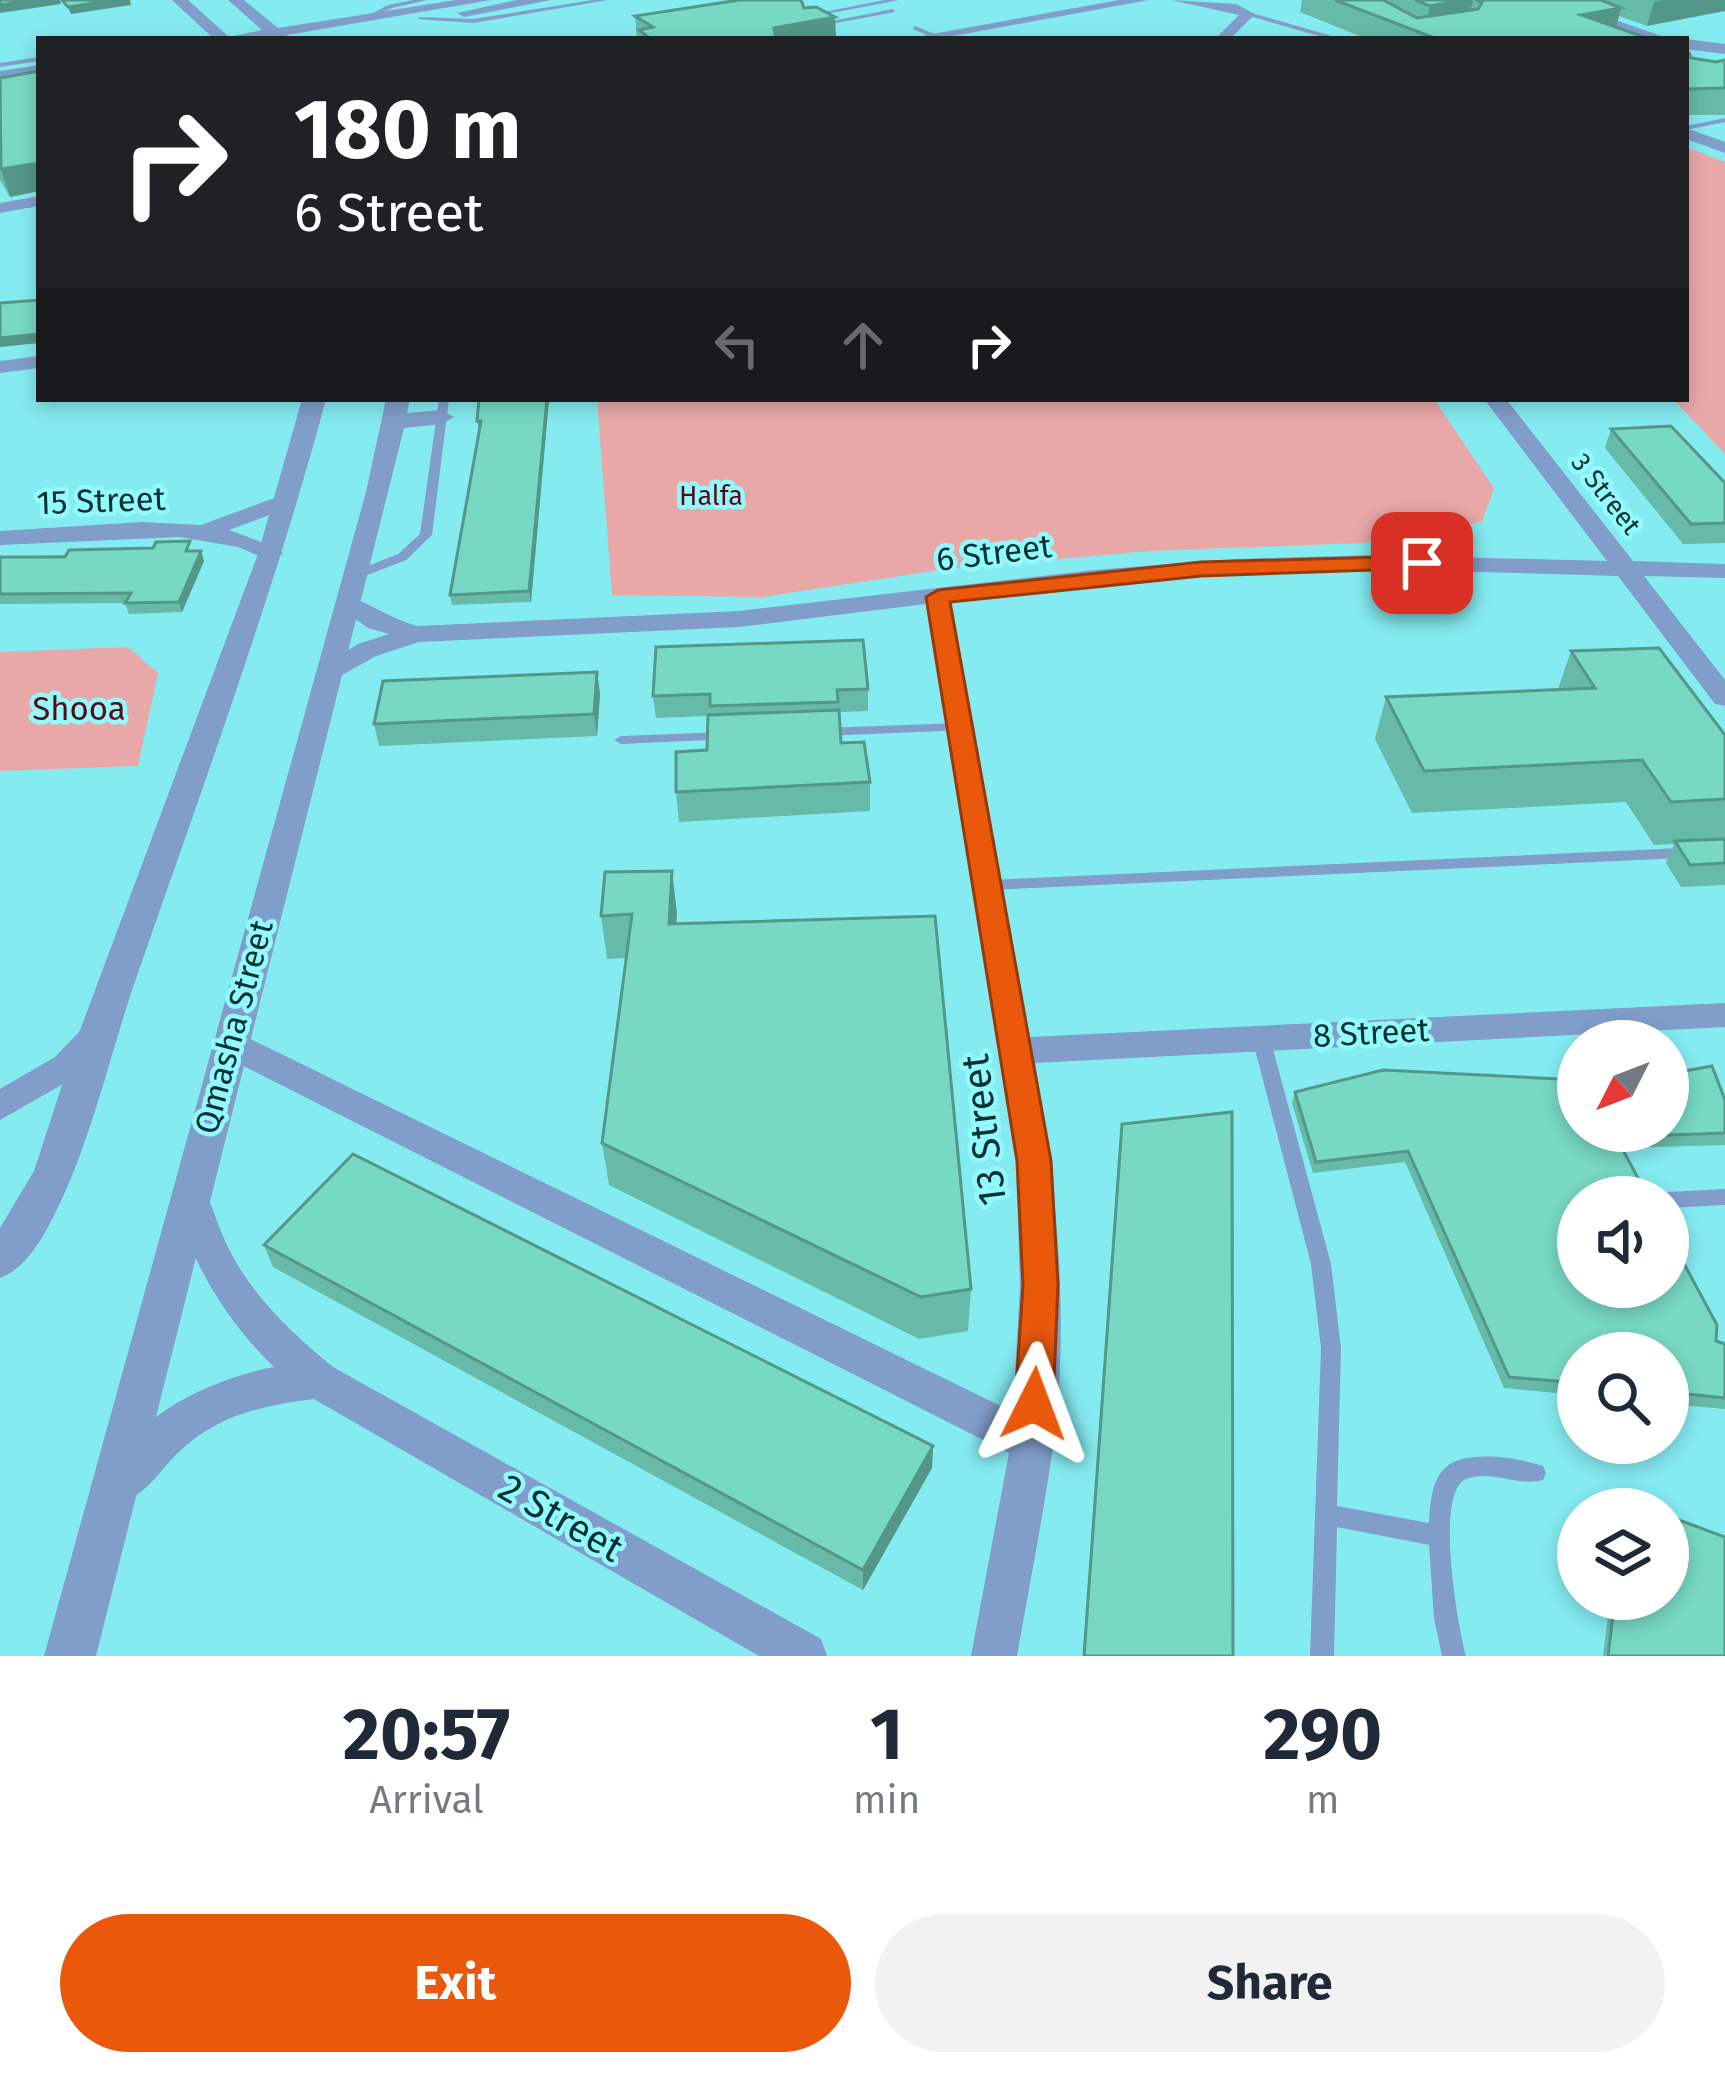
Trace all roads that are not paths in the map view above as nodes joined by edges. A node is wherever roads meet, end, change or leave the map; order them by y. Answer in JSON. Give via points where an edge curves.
{"nodes":[{"id":1,"x":179,"y":0,"type":"edge"},
{"id":2,"x":235,"y":0,"type":"edge"},
{"id":3,"x":424,"y":0,"type":"edge"},
{"id":4,"x":484,"y":0,"type":"edge"},
{"id":5,"x":544,"y":0,"type":"edge"},
{"id":6,"x":605,"y":0,"type":"edge"},
{"id":7,"x":896,"y":0,"type":"edge"},
{"id":8,"x":1142,"y":0,"type":"edge"},
{"id":9,"x":1178,"y":0,"type":"edge"},
{"id":10,"x":876,"y":3,"type":"junction"},
{"id":11,"x":1538,"y":3,"type":"edge"},
{"id":12,"x":865,"y":5,"type":"junction"},
{"id":13,"x":889,"y":13,"type":"junction"},
{"id":14,"x":1249,"y":14,"type":"junction"},
{"id":15,"x":791,"y":18,"type":"edge"},
{"id":16,"x":420,"y":20,"type":"junction"},
{"id":17,"x":362,"y":24,"type":"junction"},
{"id":18,"x":806,"y":27,"type":"edge"},
{"id":19,"x":923,"y":34,"type":"edge"},
{"id":20,"x":221,"y":36,"type":"edge"},
{"id":21,"x":279,"y":36,"type":"edge"},
{"id":22,"x":309,"y":36,"type":"edge"},
{"id":23,"x":340,"y":36,"type":"edge"},
{"id":24,"x":1225,"y":36,"type":"edge"},
{"id":25,"x":1326,"y":36,"type":"edge"},
{"id":26,"x":1617,"y":36,"type":"edge"},
{"id":27,"x":1652,"y":36,"type":"edge"},
{"id":28,"x":1689,"y":45,"type":"edge"},
{"id":29,"x":1689,"y":54,"type":"edge"},
{"id":30,"x":1725,"y":54,"type":"edge"},
{"id":31,"x":1689,"y":56,"type":"edge"},
{"id":32,"x":36,"y":58,"type":"edge"},
{"id":33,"x":0,"y":64,"type":"edge"},
{"id":34,"x":1702,"y":64,"type":"edge"},
{"id":35,"x":36,"y":70,"type":"edge"},
{"id":36,"x":0,"y":76,"type":"edge"},
{"id":37,"x":36,"y":80,"type":"edge"},
{"id":38,"x":0,"y":86,"type":"edge"},
{"id":39,"x":1725,"y":120,"type":"edge"},
{"id":40,"x":1689,"y":130,"type":"edge"},
{"id":41,"x":1689,"y":132,"type":"edge"},
{"id":42,"x":1725,"y":148,"type":"edge"},
{"id":43,"x":36,"y":202,"type":"edge"},
{"id":44,"x":0,"y":208,"type":"edge"},
{"id":45,"x":36,"y":362,"type":"edge"},
{"id":46,"x":0,"y":367,"type":"edge"},
{"id":47,"x":313,"y":402,"type":"edge"},
{"id":48,"x":1497,"y":402,"type":"edge"},
{"id":49,"x":443,"y":408,"type":"edge"},
{"id":50,"x":396,"y":410,"type":"edge"},
{"id":51,"x":288,"y":500,"type":"junction"},
{"id":52,"x":204,"y":530,"type":"junction"},
{"id":53,"x":0,"y":538,"type":"edge"},
{"id":54,"x":272,"y":554,"type":"junction"},
{"id":55,"x":1627,"y":568,"type":"junction"},
{"id":56,"x":1725,"y":571,"type":"edge"},
{"id":57,"x":352,"y":590,"type":"junction"},
{"id":58,"x":938,"y":597,"type":"junction"},
{"id":59,"x":416,"y":634,"type":"junction"},
{"id":60,"x":328,"y":675,"type":"junction"},
{"id":61,"x":1725,"y":698,"type":"edge"},
{"id":62,"x":961,"y":727,"type":"junction"},
{"id":63,"x":802,"y":733,"type":"edge"},
{"id":64,"x":734,"y":735,"type":"edge"},
{"id":65,"x":621,"y":740,"type":"dead end"},
{"id":66,"x":1725,"y":851,"type":"edge"},
{"id":67,"x":988,"y":886,"type":"junction"},
{"id":68,"x":1725,"y":1015,"type":"edge"},
{"id":69,"x":98,"y":1033,"type":"junction"},
{"id":70,"x":1262,"y":1038,"type":"junction"},
{"id":71,"x":230,"y":1044,"type":"junction"},
{"id":72,"x":1018,"y":1051,"type":"junction"},
{"id":73,"x":0,"y":1106,"type":"edge"},
{"id":74,"x":189,"y":1196,"type":"junction"},
{"id":75,"x":1689,"y":1200,"type":"edge"},
{"id":76,"x":1724,"y":1201,"type":"edge"},
{"id":77,"x":0,"y":1260,"type":"edge"},
{"id":78,"x":318,"y":1381,"type":"junction"},
{"id":79,"x":1032,"y":1444,"type":"junction"},
{"id":80,"x":1535,"y":1473,"type":"dead end"},
{"id":81,"x":113,"y":1496,"type":"junction"},
{"id":82,"x":1328,"y":1515,"type":"junction"},
{"id":83,"x":1439,"y":1536,"type":"junction"},
{"id":84,"x":70,"y":1656,"type":"edge"},
{"id":85,"x":804,"y":1656,"type":"edge"},
{"id":86,"x":994,"y":1656,"type":"edge"},
{"id":87,"x":1322,"y":1656,"type":"edge"},
{"id":88,"x":1454,"y":1656,"type":"edge"}],
"edges":[{"from":1,"to":20,"type":"street"},
{"from":2,"to":21,"type":"street"},
{"from":3,"to":17,"type":"lane","via":[[390,6]]},
{"from":4,"to":17,"type":"street"},
{"from":5,"to":16,"type":"street"},
{"from":6,"to":16,"type":"lane","via":[[472,21]]},
{"from":7,"to":10,"type":"lane"},
{"from":8,"to":19,"type":"street"},
{"from":9,"to":14,"type":"street"},
{"from":10,"to":12,"type":"lane"},
{"from":10,"to":13,"type":"lane"},
{"from":11,"to":26,"type":"street"},
{"from":11,"to":27,"type":"street"},
{"from":12,"to":13,"type":"lane"},
{"from":12,"to":15,"type":"lane"},
{"from":13,"to":18,"type":"lane"},
{"from":14,"to":24,"type":"street"},
{"from":14,"to":25,"type":"lane"},
{"from":16,"to":17,"type":"street"},
{"from":17,"to":21,"type":"street"},
{"from":17,"to":22,"type":"street"},
{"from":17,"to":23,"type":"street"},
{"from":28,"to":30,"type":"street"},
{"from":29,"to":30,"type":"street"},
{"from":31,"to":34,"type":"street"},
{"from":32,"to":33,"type":"lane"},
{"from":35,"to":36,"type":"street"},
{"from":37,"to":38,"type":"street"},
{"from":39,"to":40,"type":"lane"},
{"from":41,"to":42,"type":"street"},
{"from":43,"to":44,"type":"street"},
{"from":45,"to":46,"type":"street"},
{"from":47,"to":51,"type":"street"},
{"from":48,"to":55,"type":"street","name":"3 Street"},
{"from":49,"to":50,"type":"street"},
{"from":49,"to":57,"type":"lane","via":[[426,535]]},
{"from":50,"to":57,"type":"street","name":"Qmasha Street"},
{"from":51,"to":52,"type":"street","name":"15 Street"},
{"from":51,"to":54,"type":"street"},
{"from":52,"to":53,"type":"street","name":"15 Street"},
{"from":52,"to":54,"type":"street","name":"15 Street"},
{"from":54,"to":69,"type":"street"},
{"from":55,"to":56,"type":"street","name":"6 Street"},
{"from":55,"to":58,"type":"street","name":"6 Street","via":[[1237,566]]},
{"from":55,"to":61,"type":"street","name":"3 Street"},
{"from":57,"to":59,"type":"street","name":"6 Street","via":[[376,623]]},
{"from":57,"to":60,"type":"street","name":"Qmasha Street"},
{"from":58,"to":59,"type":"street","name":"6 Street","via":[[739,619]]},
{"from":58,"to":62,"type":"street","name":"13 Street"},
{"from":59,"to":60,"type":"street","name":"6 Street"},
{"from":60,"to":71,"type":"street","name":"Qmasha Street"},
{"from":62,"to":63,"type":"lane"},
{"from":62,"to":67,"type":"street","name":"13 Street"},
{"from":64,"to":65,"type":"lane"},
{"from":66,"to":67,"type":"lane"},
{"from":67,"to":72,"type":"street","name":"13 Street"},
{"from":68,"to":70,"type":"street","name":"8 Street"},
{"from":69,"to":73,"type":"street","via":[[67,1066]]},
{"from":69,"to":77,"type":"street","via":[[54,1171]]},
{"from":70,"to":72,"type":"street","name":"8 Street"},
{"from":70,"to":82,"type":"lane","via":[[1321,1264],[1331,1348]]},
{"from":71,"to":74,"type":"street","name":"Qmasha Street"},
{"from":71,"to":79,"type":"street"},
{"from":72,"to":79,"type":"street","name":"13 Street","via":[[1040,1285]]},
{"from":74,"to":78,"type":"street","name":"2 Street","via":[[232,1296]]},
{"from":74,"to":81,"type":"street","name":"Qmasha Street"},
{"from":75,"to":76,"type":"lane"},
{"from":78,"to":81,"type":"street","via":[[261,1385],[203,1408],[153,1445]]},
{"from":78,"to":85,"type":"street","name":"2 Street"},
{"from":79,"to":86,"type":"street","name":"13 Street"},
{"from":80,"to":83,"type":"lane","via":[[1466,1468],[1450,1476],[1441,1489]]},
{"from":81,"to":84,"type":"street","name":"Qmasha Street"},
{"from":82,"to":83,"type":"lane"},
{"from":82,"to":87,"type":"lane"},
{"from":83,"to":88,"type":"lane"}]}
